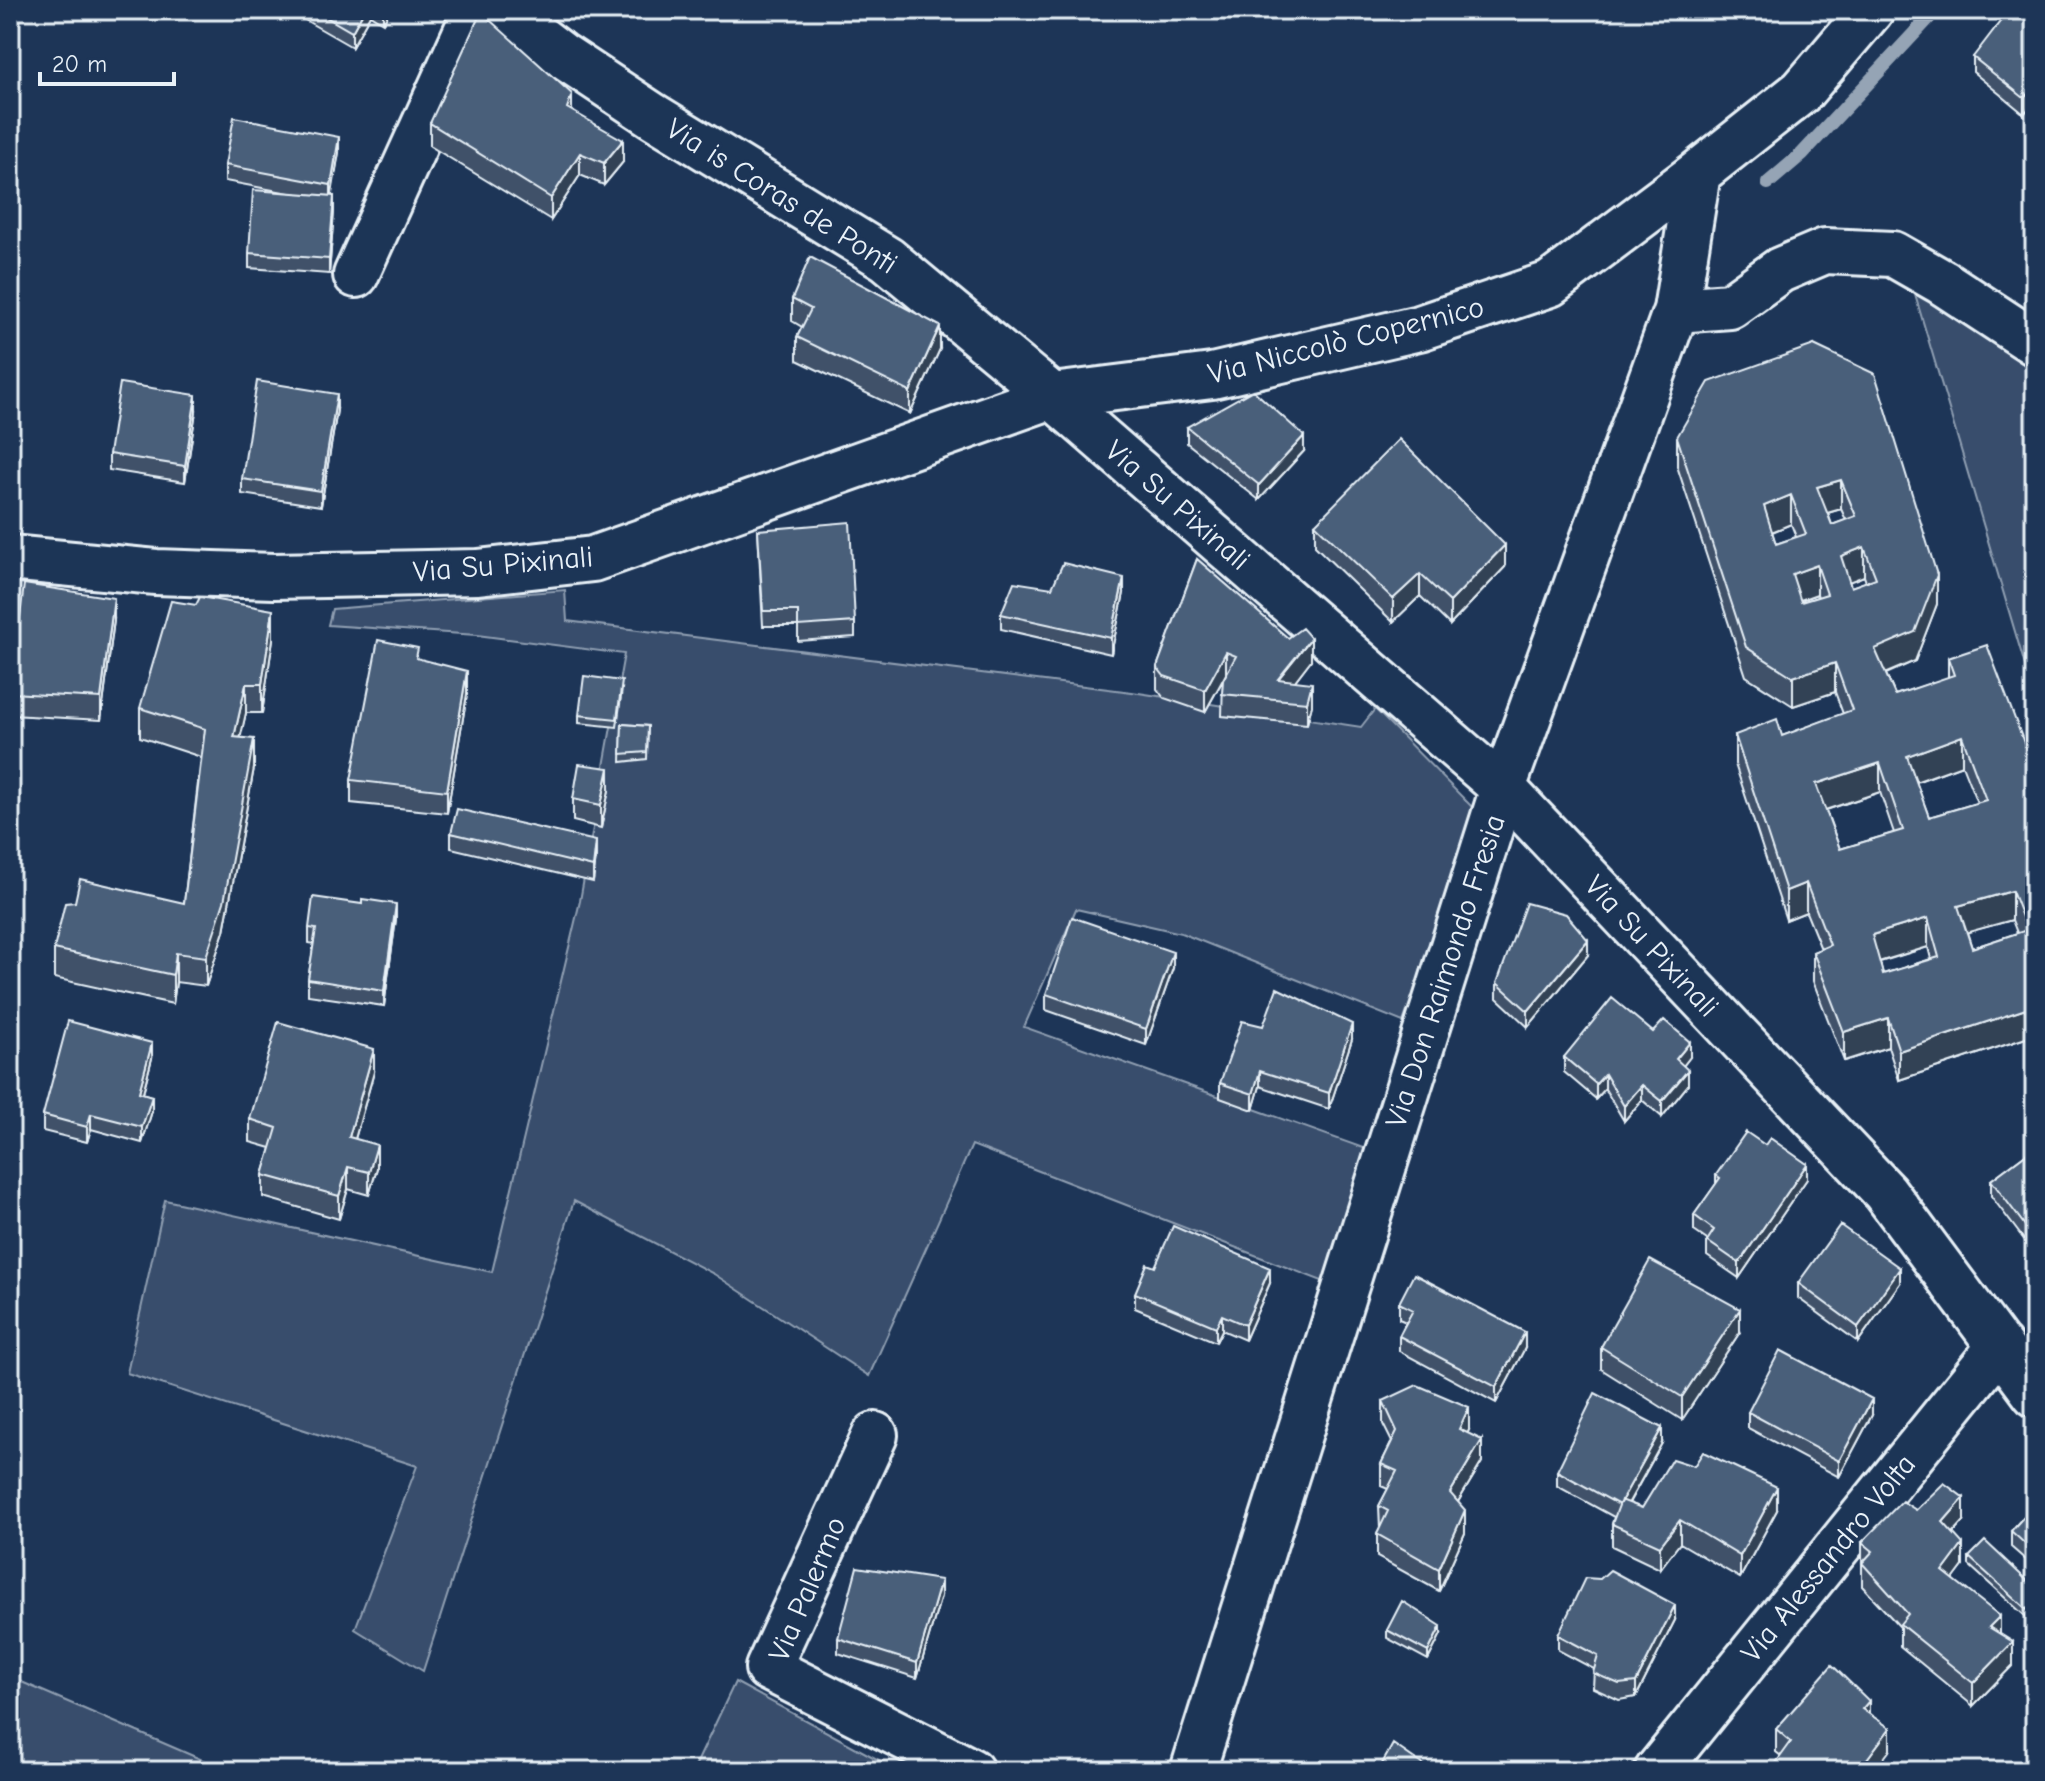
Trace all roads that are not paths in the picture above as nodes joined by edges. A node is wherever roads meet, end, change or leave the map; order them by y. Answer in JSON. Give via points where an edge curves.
{"nodes":[{"id":1,"x":476,"y":10,"type":"edge"},
{"id":2,"x":502,"y":10,"type":"edge"},
{"id":3,"x":1871,"y":10,"type":"edge"},
{"id":4,"x":1698,"y":173,"type":"junction"},
{"id":5,"x":356,"y":275,"type":"dead end"},
{"id":6,"x":1676,"y":310,"type":"junction"},
{"id":7,"x":2035,"y":343,"type":"edge"},
{"id":8,"x":1052,"y":396,"type":"junction"},
{"id":9,"x":10,"y":558,"type":"edge"},
{"id":10,"x":1503,"y":788,"type":"junction"},
{"id":11,"x":2000,"y":1346,"type":"junction"},
{"id":12,"x":2035,"y":1394,"type":"edge"},
{"id":13,"x":875,"y":1435,"type":"dead end"},
{"id":14,"x":971,"y":1771,"type":"edge"},
{"id":15,"x":1193,"y":1771,"type":"edge"},
{"id":16,"x":1657,"y":1771,"type":"edge"}],
"edges":[{"from":1,"to":5,"type":"street"},
{"from":2,"to":8,"type":"street","name":"Via is Coras de Ponti","via":[[652,115],[887,259]]},
{"from":3,"to":4,"type":"street","name":"Via Niccolò Copernico","via":[[1802,91]]},
{"from":4,"to":6,"type":"street","name":"Via Don Raimondo Fresia"},
{"from":4,"to":8,"type":"street","name":"Via Niccolò Copernico","via":[[1550,284],[1419,328],[1212,376]]},
{"from":6,"to":7,"type":"street","via":[[1730,306],[1780,270],[1825,251],[1893,254]]},
{"from":6,"to":10,"type":"street","name":"Via Don Raimondo Fresia"},
{"from":8,"to":9,"type":"street","name":"Via Su Pixinali","via":[[593,559],[478,572],[274,576],[156,572]]},
{"from":8,"to":10,"type":"street","name":"Via Su Pixinali"},
{"from":10,"to":11,"type":"street","name":"Via Su Pixinali","via":[[1885,1192]]},
{"from":10,"to":15,"type":"street","name":"Via Don Raimondo Fresia"},
{"from":11,"to":12,"type":"street","name":"Via Su Pixinali"},
{"from":11,"to":16,"type":"street","name":"Via Alessandro Volta"},
{"from":13,"to":14,"type":"street","name":"Via Palermo","via":[[768,1668]]}]}
